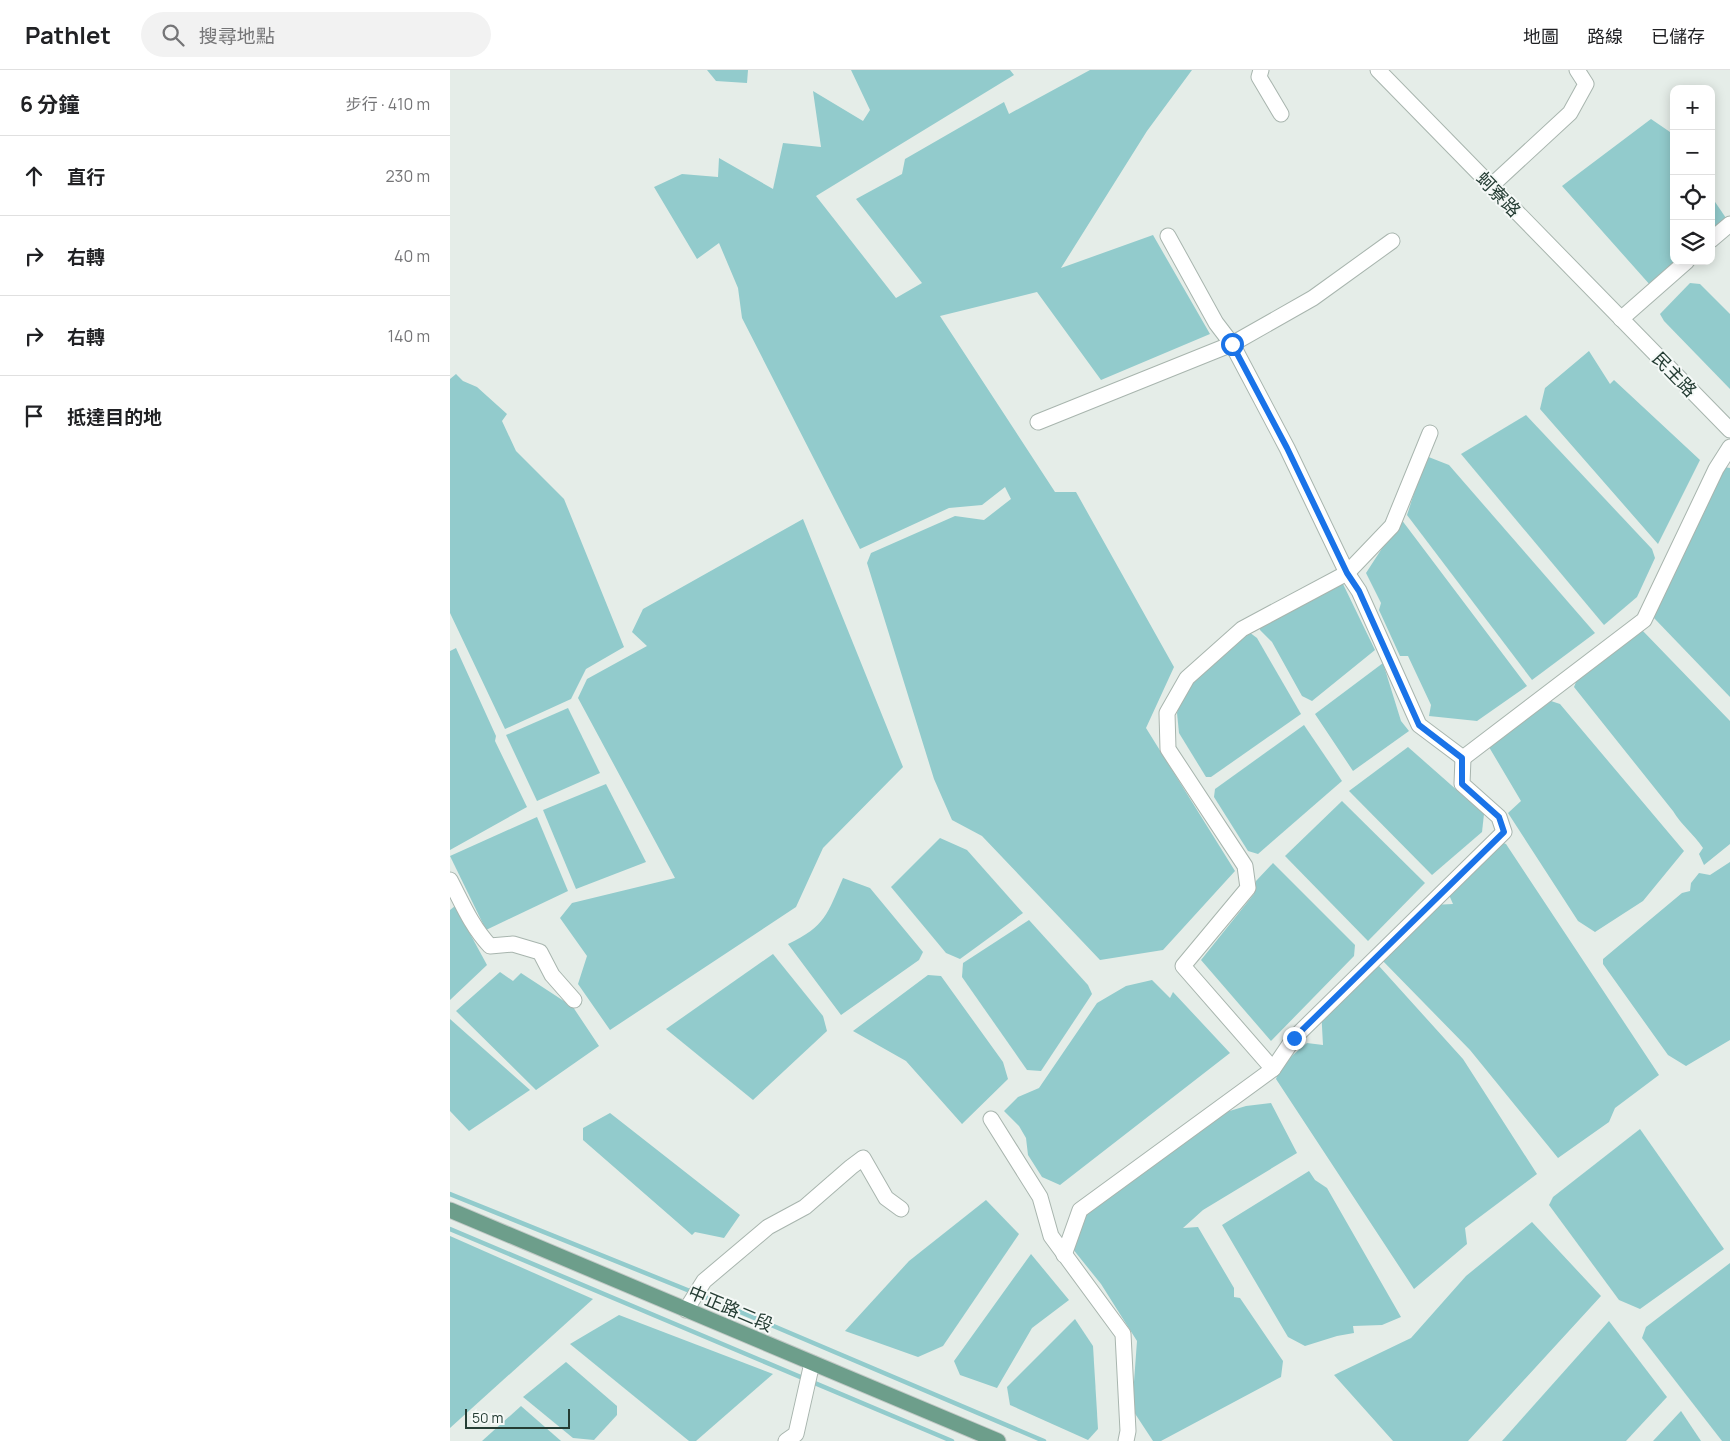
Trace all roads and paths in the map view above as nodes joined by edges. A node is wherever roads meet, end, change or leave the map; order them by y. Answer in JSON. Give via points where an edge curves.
{"nodes":[{"id":1,"x":1261,"y":70,"type":"edge"},
{"id":2,"x":1378,"y":70,"type":"edge"},
{"id":3,"x":1577,"y":70,"type":"edge"},
{"id":4,"x":1281,"y":114,"type":"dead end"},
{"id":5,"x":1491,"y":186,"type":"junction"},
{"id":6,"x":1730,"y":224,"type":"edge"},
{"id":7,"x":1168,"y":236,"type":"dead end"},
{"id":8,"x":1715,"y":237,"type":"edge"},
{"id":9,"x":1392,"y":241,"type":"dead end"},
{"id":10,"x":1682,"y":265,"type":"edge"},
{"id":11,"x":1621,"y":318,"type":"junction"},
{"id":12,"x":1232,"y":344,"type":"junction"},
{"id":13,"x":1038,"y":422,"type":"dead end"},
{"id":14,"x":1730,"y":430,"type":"edge"},
{"id":15,"x":1430,"y":433,"type":"dead end"},
{"id":16,"x":1730,"y":447,"type":"edge"},
{"id":17,"x":1347,"y":573,"type":"junction"},
{"id":18,"x":1462,"y":758,"type":"junction"},
{"id":19,"x":450,"y":880,"type":"edge"},
{"id":20,"x":574,"y":1000,"type":"dead end"},
{"id":21,"x":1273,"y":1069,"type":"junction"},
{"id":22,"x":991,"y":1119,"type":"dead end"},
{"id":23,"x":450,"y":1210,"type":"edge"},
{"id":24,"x":901,"y":1210,"type":"dead end"},
{"id":25,"x":1064,"y":1255,"type":"junction"},
{"id":26,"x":686,"y":1310,"type":"junction"},
{"id":27,"x":812,"y":1363,"type":"junction"},
{"id":28,"x":786,"y":1441,"type":"edge"},
{"id":29,"x":998,"y":1441,"type":"edge"},
{"id":30,"x":1126,"y":1441,"type":"edge"}],
"edges":[{"from":1,"to":4,"type":"street","via":[[1259,77]]},
{"from":2,"to":5,"type":"street","name":"蚵寮路"},
{"from":3,"to":5,"type":"street","via":[[1586,84],[1570,113]]},
{"from":5,"to":11,"type":"street","name":"蚵寮路"},
{"from":6,"to":8,"type":"street"},
{"from":7,"to":12,"type":"street","via":[[1216,323]]},
{"from":9,"to":12,"type":"street","via":[[1313,298]]},
{"from":10,"to":11,"type":"street"},
{"from":11,"to":14,"type":"street","name":"民主路"},
{"from":12,"to":13,"type":"street"},
{"from":12,"to":17,"type":"street"},
{"from":15,"to":17,"type":"street","via":[[1392,526]]},
{"from":16,"to":18,"type":"street","via":[[1716,469],[1644,620]]},
{"from":17,"to":18,"type":"street","via":[[1359,591],[1419,725]]},
{"from":17,"to":21,"type":"street","via":[[1242,629],[1187,678],[1167,713],[1168,749],[1245,866],[1248,888],[1183,966]]},
{"from":18,"to":21,"type":"street","via":[[1462,784],[1499,817],[1504,832],[1294,1038]]},
{"from":19,"to":20,"type":"street","via":[[470,920],[490,946],[513,944],[540,952],[552,975]]},
{"from":21,"to":25,"type":"street","via":[[1080,1210]]},
{"from":22,"to":25,"type":"street","via":[[1040,1197],[1051,1236]]},
{"from":23,"to":26,"type":"main road","name":"中正路二段"},
{"from":24,"to":26,"type":"street","via":[[886,1198],[863,1158],[806,1207],[768,1227],[704,1281]]},
{"from":25,"to":30,"type":"street","via":[[1124,1334]]},
{"from":26,"to":27,"type":"main road","name":"中正路二段"},
{"from":27,"to":28,"type":"street","via":[[796,1434]]},
{"from":27,"to":29,"type":"main road","name":"中正路二段"}]}
